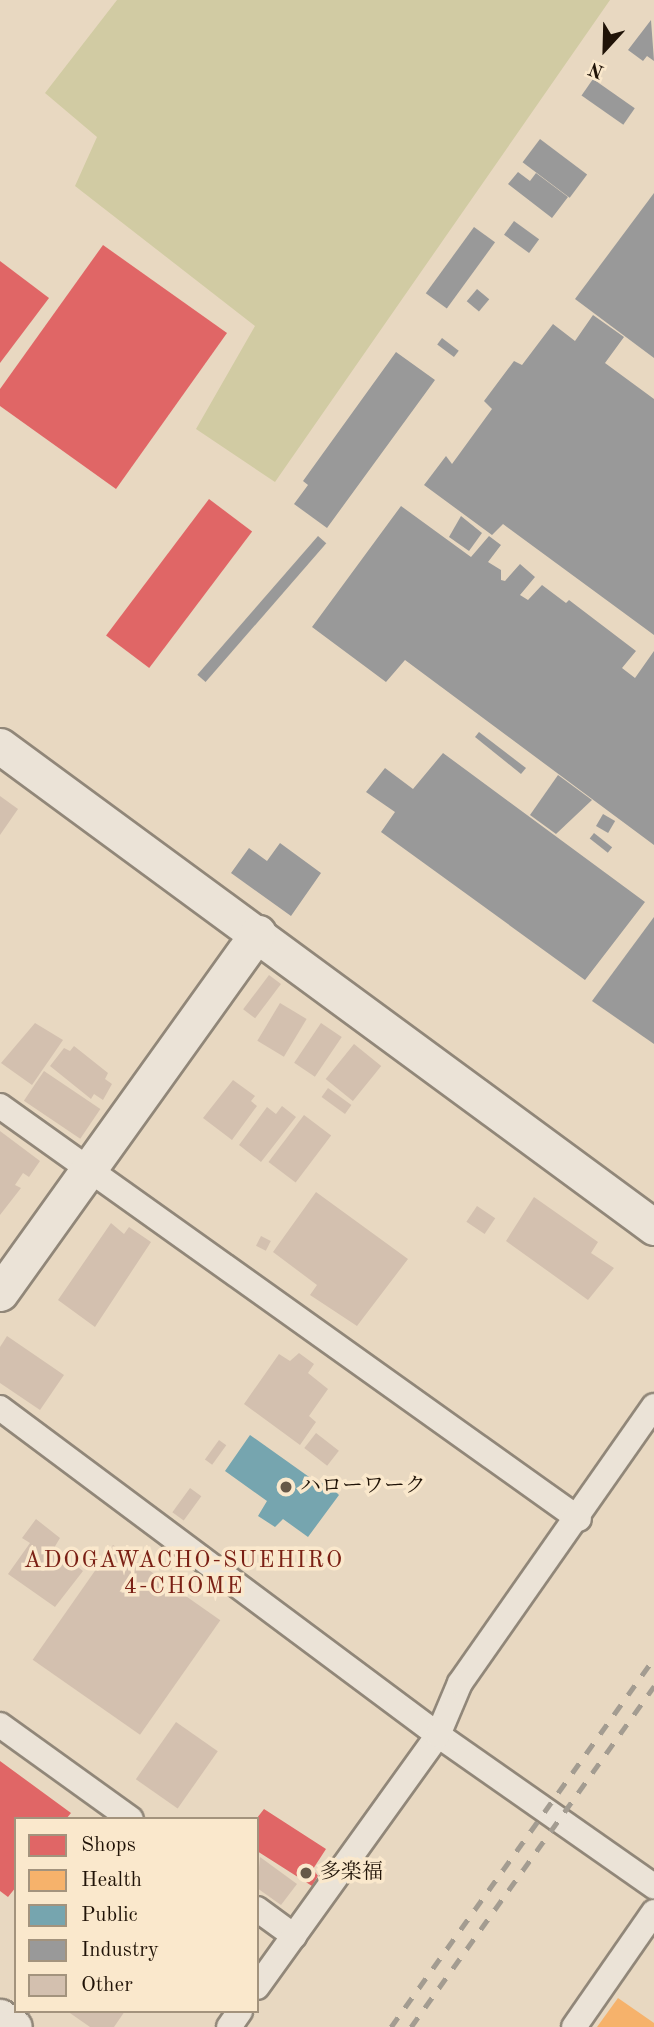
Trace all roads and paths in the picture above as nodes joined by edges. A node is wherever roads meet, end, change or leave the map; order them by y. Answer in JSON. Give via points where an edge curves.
{"nodes":[{"id":1,"x":0,"y":746,"type":"edge"},
{"id":2,"x":258,"y":933,"type":"junction"},
{"id":3,"x":0,"y":1106,"type":"edge"},
{"id":4,"x":87,"y":1169,"type":"junction"},
{"id":5,"x":654,"y":1227,"type":"edge"},
{"id":6,"x":0,"y":1293,"type":"edge"},
{"id":7,"x":654,"y":1406,"type":"edge"},
{"id":8,"x":0,"y":1408,"type":"edge"},
{"id":9,"x":579,"y":1519,"type":"junction"},
{"id":10,"x":0,"y":1725,"type":"edge"},
{"id":11,"x":438,"y":1735,"type":"junction"},
{"id":12,"x":128,"y":1817,"type":"edge"},
{"id":13,"x":654,"y":1886,"type":"edge"},
{"id":14,"x":259,"y":1910,"type":"edge"},
{"id":15,"x":654,"y":1912,"type":"edge"},
{"id":16,"x":294,"y":1936,"type":"junction"},
{"id":17,"x":259,"y":1984,"type":"edge"},
{"id":18,"x":0,"y":2017,"type":"edge"},
{"id":19,"x":14,"y":2027,"type":"edge"},
{"id":20,"x":574,"y":2027,"type":"edge"}],
"edges":[{"from":1,"to":2,"type":"street"},
{"from":2,"to":4,"type":"street"},
{"from":2,"to":5,"type":"street"},
{"from":3,"to":4,"type":"street"},
{"from":4,"to":6,"type":"street"},
{"from":4,"to":9,"type":"street"},
{"from":7,"to":9,"type":"street"},
{"from":8,"to":11,"type":"street"},
{"from":9,"to":11,"type":"street","via":[[460,1683]]},
{"from":10,"to":12,"type":"street"},
{"from":11,"to":13,"type":"street"},
{"from":11,"to":16,"type":"street"},
{"from":14,"to":16,"type":"street"},
{"from":15,"to":20,"type":"street"},
{"from":16,"to":17,"type":"street"},
{"from":18,"to":19,"type":"street"}]}
